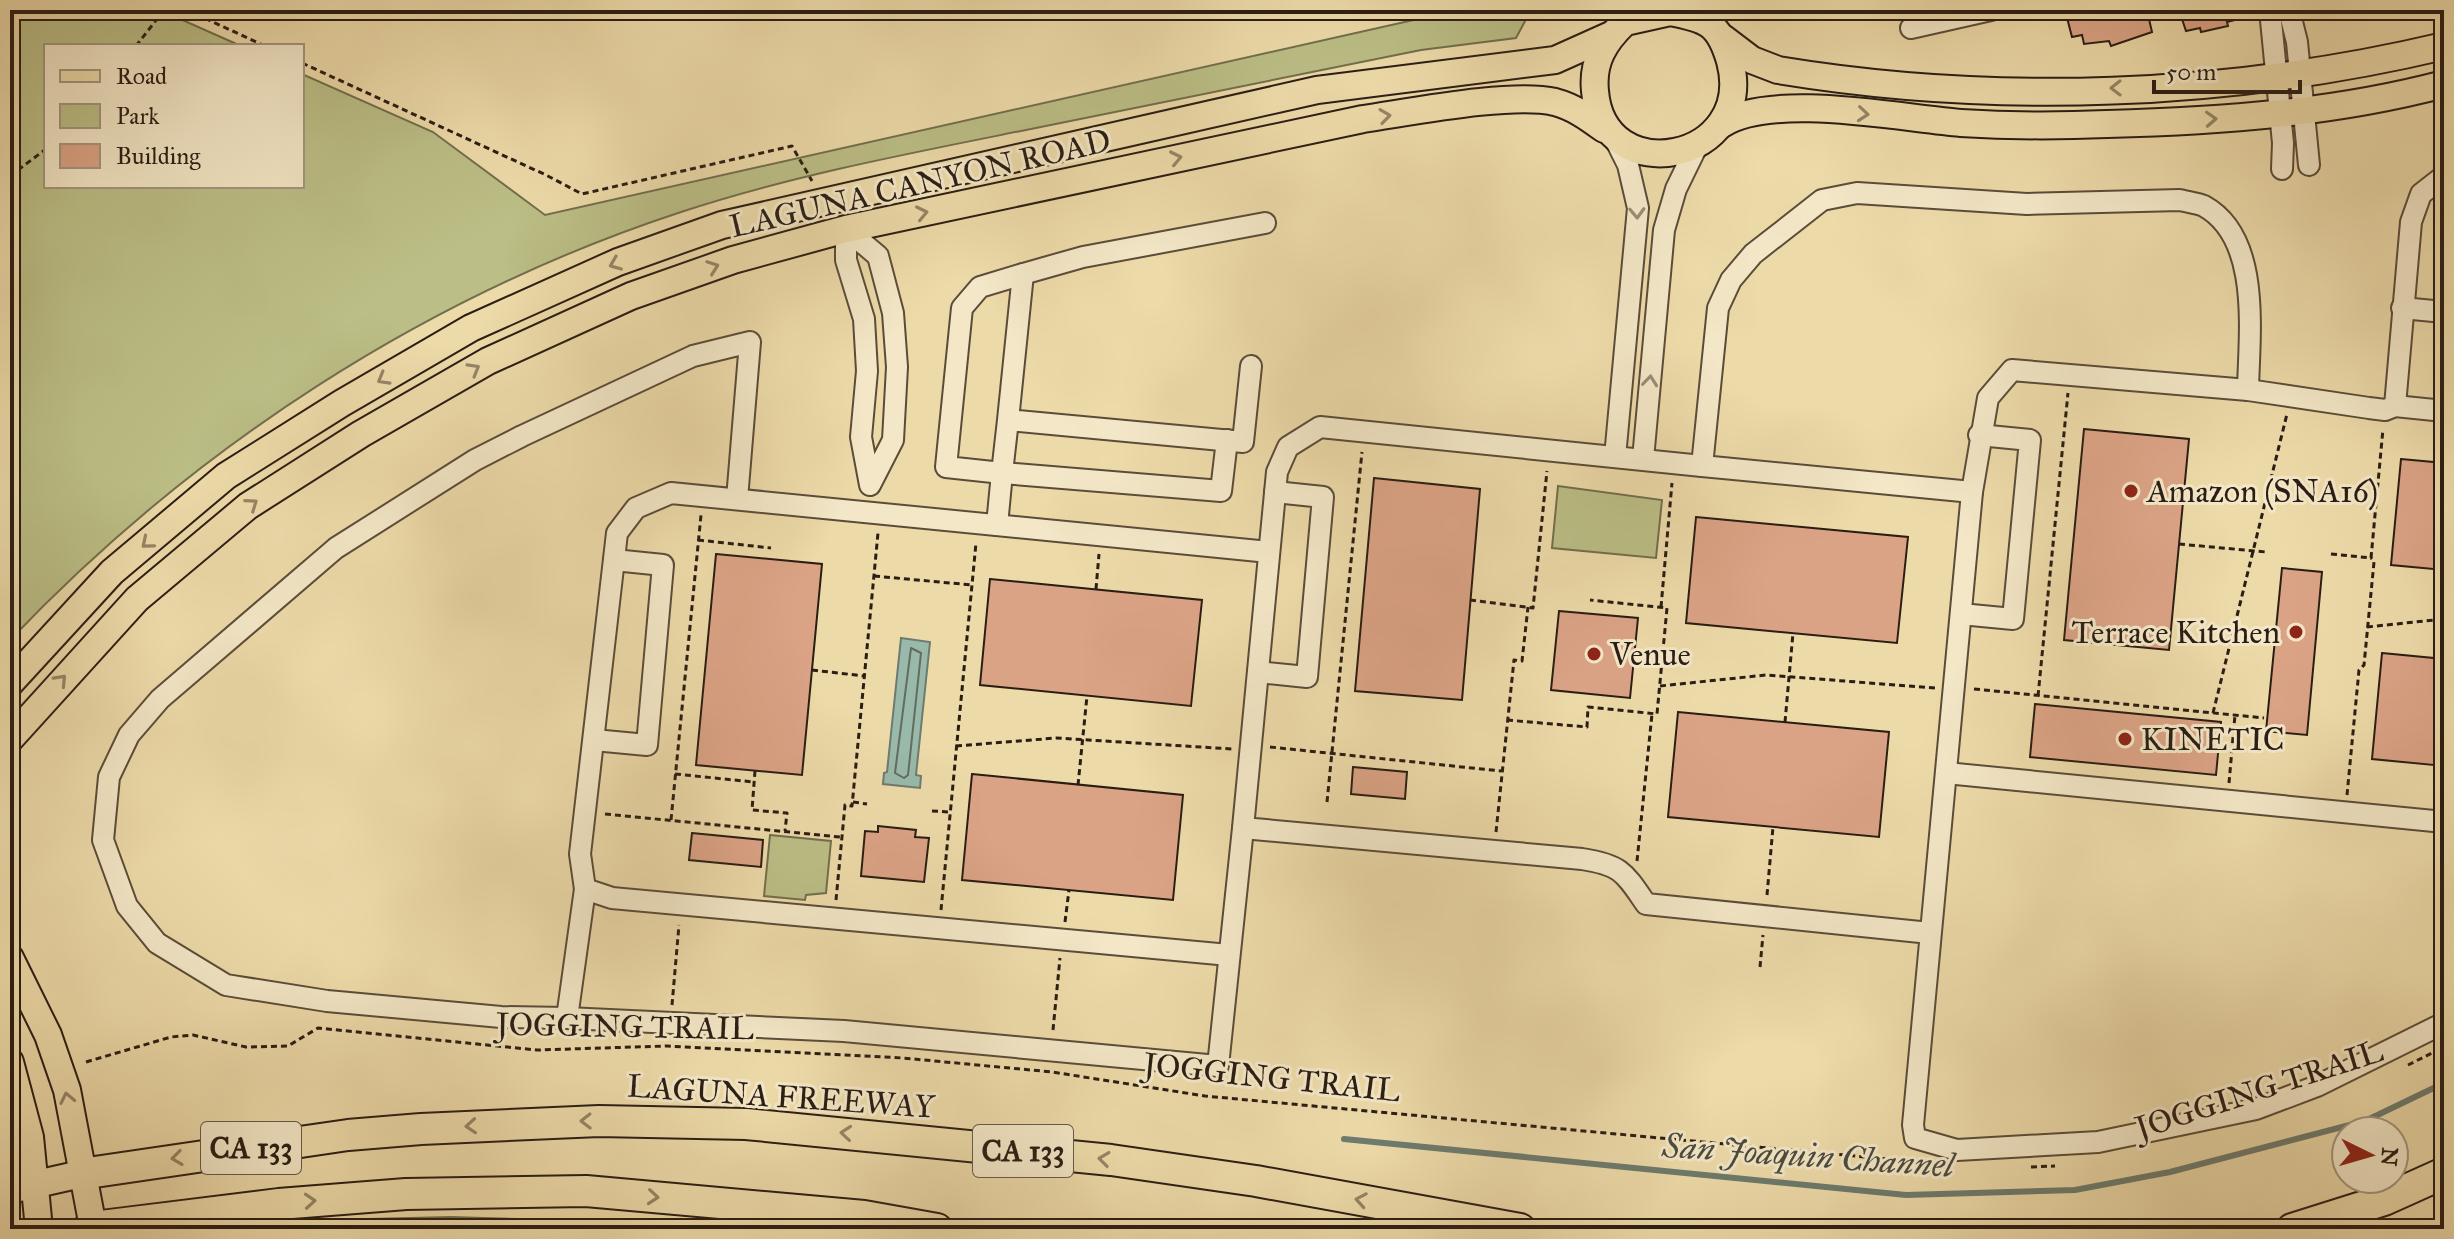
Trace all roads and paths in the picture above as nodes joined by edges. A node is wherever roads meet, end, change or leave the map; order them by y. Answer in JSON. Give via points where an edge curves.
{"nodes":[{"id":1,"x":164,"y":10,"type":"edge"},
{"id":2,"x":187,"y":10,"type":"edge"},
{"id":3,"x":1991,"y":10,"type":"edge"},
{"id":4,"x":2270,"y":10,"type":"edge"},
{"id":5,"x":2289,"y":10,"type":"edge"},
{"id":6,"x":1623,"y":22,"type":"edge"},
{"id":7,"x":1713,"y":24,"type":"edge"},
{"id":8,"x":1911,"y":28,"type":"dead end"},
{"id":9,"x":138,"y":44,"type":"edge"},
{"id":10,"x":261,"y":44,"type":"edge"},
{"id":11,"x":2444,"y":46,"type":"edge"},
{"id":12,"x":304,"y":64,"type":"edge"},
{"id":13,"x":2289,"y":76,"type":"junction"},
{"id":14,"x":2444,"y":84,"type":"edge"},
{"id":15,"x":2292,"y":113,"type":"junction"},
{"id":16,"x":1722,"y":124,"type":"junction"},
{"id":17,"x":1610,"y":134,"type":"junction"},
{"id":18,"x":1697,"y":146,"type":"junction"},
{"id":19,"x":44,"y":150,"type":"edge"},
{"id":20,"x":2309,"y":165,"type":"dead end"},
{"id":21,"x":2282,"y":169,"type":"dead end"},
{"id":22,"x":10,"y":176,"type":"edge"},
{"id":23,"x":2444,"y":176,"type":"edge"},
{"id":24,"x":824,"y":203,"type":"junction"},
{"id":25,"x":1265,"y":223,"type":"dead end"},
{"id":26,"x":846,"y":229,"type":"junction"},
{"id":27,"x":1023,"y":274,"type":"junction"},
{"id":28,"x":2402,"y":308,"type":"junction"},
{"id":29,"x":2444,"y":312,"type":"edge"},
{"id":30,"x":1251,"y":366,"type":"dead end"},
{"id":31,"x":2070,"y":374,"type":"junction"},
{"id":32,"x":2248,"y":390,"type":"junction"},
{"id":33,"x":2291,"y":397,"type":"junction"},
{"id":34,"x":2390,"y":408,"type":"junction"},
{"id":35,"x":2444,"y":411,"type":"edge"},
{"id":36,"x":1008,"y":420,"type":"junction"},
{"id":37,"x":1364,"y":431,"type":"junction"},
{"id":38,"x":1979,"y":435,"type":"junction"},
{"id":39,"x":1227,"y":440,"type":"junction"},
{"id":40,"x":1550,"y":448,"type":"junction"},
{"id":41,"x":1615,"y":457,"type":"junction"},
{"id":42,"x":1643,"y":459,"type":"junction"},
{"id":43,"x":1674,"y":462,"type":"junction"},
{"id":44,"x":1702,"y":466,"type":"junction"},
{"id":45,"x":1002,"y":473,"type":"junction"},
{"id":46,"x":870,"y":485,"type":"junction"},
{"id":47,"x":1275,"y":492,"type":"junction"},
{"id":48,"x":1972,"y":492,"type":"junction"},
{"id":49,"x":702,"y":496,"type":"junction"},
{"id":50,"x":737,"y":499,"type":"junction"},
{"id":51,"x":873,"y":513,"type":"junction"},
{"id":52,"x":987,"y":524,"type":"junction"},
{"id":53,"x":1101,"y":535,"type":"junction"},
{"id":54,"x":698,"y":540,"type":"junction"},
{"id":55,"x":2179,"y":544,"type":"dead end"},
{"id":56,"x":771,"y":548,"type":"dead end"},
{"id":57,"x":2253,"y":551,"type":"junction"},
{"id":58,"x":1269,"y":552,"type":"junction"},
{"id":59,"x":2266,"y":552,"type":"dead end"},
{"id":60,"x":2331,"y":554,"type":"dead end"},
{"id":61,"x":2371,"y":558,"type":"junction"},
{"id":62,"x":614,"y":560,"type":"junction"},
{"id":63,"x":874,"y":576,"type":"junction"},
{"id":64,"x":972,"y":585,"type":"junction"},
{"id":65,"x":1096,"y":589,"type":"dead end"},
{"id":66,"x":1470,"y":600,"type":"dead end"},
{"id":67,"x":1590,"y":600,"type":"dead end"},
{"id":68,"x":1528,"y":607,"type":"junction"},
{"id":69,"x":1661,"y":607,"type":"junction"},
{"id":70,"x":1961,"y":614,"type":"junction"},
{"id":71,"x":2444,"y":619,"type":"edge"},
{"id":72,"x":2367,"y":627,"type":"junction"},
{"id":73,"x":1793,"y":633,"type":"dead end"},
{"id":74,"x":812,"y":670,"type":"dead end"},
{"id":75,"x":1258,"y":672,"type":"junction"},
{"id":76,"x":864,"y":676,"type":"junction"},
{"id":77,"x":1789,"y":677,"type":"junction"},
{"id":78,"x":10,"y":683,"type":"edge"},
{"id":79,"x":1660,"y":686,"type":"junction"},
{"id":80,"x":1955,"y":688,"type":"junction"},
{"id":81,"x":1087,"y":696,"type":"dead end"},
{"id":82,"x":2038,"y":696,"type":"junction"},
{"id":83,"x":2213,"y":713,"type":"junction"},
{"id":84,"x":1652,"y":714,"type":"junction"},
{"id":85,"x":2235,"y":715,"type":"junction"},
{"id":86,"x":2264,"y":718,"type":"dead end"},
{"id":87,"x":1507,"y":720,"type":"junction"},
{"id":88,"x":1785,"y":722,"type":"dead end"},
{"id":89,"x":10,"y":739,"type":"edge"},
{"id":90,"x":594,"y":740,"type":"junction"},
{"id":91,"x":1083,"y":740,"type":"junction"},
{"id":92,"x":956,"y":746,"type":"junction"},
{"id":93,"x":1250,"y":748,"type":"junction"},
{"id":94,"x":1333,"y":754,"type":"junction"},
{"id":95,"x":755,"y":771,"type":"dead end"},
{"id":96,"x":1502,"y":771,"type":"junction"},
{"id":97,"x":1946,"y":773,"type":"junction"},
{"id":98,"x":675,"y":774,"type":"junction"},
{"id":99,"x":754,"y":782,"type":"junction"},
{"id":100,"x":1078,"y":785,"type":"dead end"},
{"id":101,"x":2227,"y":800,"type":"junction"},
{"id":102,"x":853,"y":802,"type":"junction"},
{"id":103,"x":1327,"y":802,"type":"dead end"},
{"id":104,"x":867,"y":804,"type":"dead end"},
{"id":105,"x":932,"y":811,"type":"dead end"},
{"id":106,"x":585,"y":812,"type":"junction"},
{"id":107,"x":950,"y":812,"type":"junction"},
{"id":108,"x":2345,"y":812,"type":"junction"},
{"id":109,"x":671,"y":820,"type":"junction"},
{"id":110,"x":2444,"y":822,"type":"edge"},
{"id":111,"x":1243,"y":828,"type":"junction"},
{"id":112,"x":785,"y":832,"type":"junction"},
{"id":113,"x":842,"y":837,"type":"junction"},
{"id":114,"x":1494,"y":850,"type":"junction"},
{"id":115,"x":1634,"y":887,"type":"junction"},
{"id":116,"x":585,"y":889,"type":"junction"},
{"id":117,"x":1069,"y":890,"type":"dead end"},
{"id":118,"x":677,"y":904,"type":"junction"},
{"id":119,"x":834,"y":918,"type":"junction"},
{"id":120,"x":939,"y":928,"type":"junction"},
{"id":121,"x":1930,"y":933,"type":"junction"},
{"id":122,"x":1062,"y":939,"type":"junction"},
{"id":123,"x":1229,"y":955,"type":"junction"},
{"id":124,"x":10,"y":958,"type":"edge"},
{"id":125,"x":567,"y":1018,"type":"junction"},
{"id":126,"x":670,"y":1023,"type":"junction"},
{"id":127,"x":2444,"y":1023,"type":"edge"},
{"id":128,"x":2444,"y":1047,"type":"edge"},
{"id":129,"x":1051,"y":1049,"type":"junction"},
{"id":130,"x":10,"y":1062,"type":"edge"},
{"id":131,"x":86,"y":1062,"type":"dead end"},
{"id":132,"x":2395,"y":1070,"type":"dead end"},
{"id":133,"x":1933,"y":1162,"type":"dead end"},
{"id":134,"x":2058,"y":1165,"type":"dead end"},
{"id":135,"x":2028,"y":1167,"type":"dead end"},
{"id":136,"x":2444,"y":1173,"type":"edge"},
{"id":137,"x":81,"y":1174,"type":"junction"},
{"id":138,"x":37,"y":1185,"type":"junction"},
{"id":139,"x":10,"y":1190,"type":"edge"},
{"id":140,"x":91,"y":1228,"type":"edge"},
{"id":141,"x":39,"y":1229,"type":"edge"},
{"id":142,"x":937,"y":1229,"type":"edge"},
{"id":143,"x":1520,"y":1229,"type":"edge"},
{"id":144,"x":2292,"y":1229,"type":"edge"}],
"edges":[{"from":1,"to":9,"type":"path"},
{"from":2,"to":10,"type":"path"},
{"from":3,"to":8,"type":"street"},
{"from":4,"to":13,"type":"street"},
{"from":5,"to":13,"type":"street"},
{"from":6,"to":7,"type":"main road","via":[[1670,12]]},
{"from":6,"to":17,"type":"main road","via":[[1596,59],[1596,104]]},
{"from":6,"to":24,"type":"main road","name":"LAGUNA CANYON ROAD","via":[[1555,60],[1317,90]]},
{"from":13,"to":7,"type":"main road","one_way":true,"via":[[2140,88],[1951,88],[1778,70],[1752,60]]},
{"from":7,"to":16,"type":"main road","via":[[1732,71],[1731,100]]},
{"from":11,"to":13,"type":"main road"},
{"from":12,"to":24,"type":"path","via":[[582,194],[792,146]]},
{"from":13,"to":15,"type":"street"},
{"from":14,"to":15,"type":"main road"},
{"from":16,"to":15,"type":"main road","one_way":true,"via":[[1741,114],[1785,108],[2018,124]]},
{"from":15,"to":20,"type":"street"},
{"from":15,"to":21,"type":"street"},
{"from":16,"to":18,"type":"main road"},
{"from":17,"to":18,"type":"main road","via":[[1643,152],[1672,154]]},
{"from":26,"to":17,"type":"main road","name":"LAGUNA CANYON ROAD","one_way":true,"via":[[1309,129],[1435,108],[1539,100],[1578,110]]},
{"from":17,"to":41,"type":"street","one_way":true,"via":[[1628,165],[1638,208]]},
{"from":42,"to":18,"type":"street","one_way":true,"via":[[1664,230]]},
{"from":19,"to":22,"type":"path"},
{"from":23,"to":28,"type":"street","via":[[2421,194],[2411,222]]},
{"from":24,"to":26,"type":"main road"},
{"from":24,"to":78,"type":"main road","name":"LAGUNA CANYON ROAD","one_way":true,"via":[[722,225],[618,262],[471,328],[342,403],[226,476],[112,572]]},
{"from":25,"to":27,"type":"street","via":[[1083,257]]},
{"from":26,"to":46,"type":"street","via":[[846,260],[864,319],[867,371],[861,437]]},
{"from":26,"to":46,"type":"street","via":[[878,256],[893,313],[893,440]]},
{"from":89,"to":26,"type":"main road","name":"LAGUNA CANYON ROAD","one_way":true,"via":[[137,599],[248,506],[361,434],[488,361],[631,296],[733,260]]},
{"from":27,"to":36,"type":"street"},
{"from":27,"to":45,"type":"street","via":[[980,287],[962,308],[946,467]]},
{"from":28,"to":29,"type":"street"},
{"from":28,"to":34,"type":"street"},
{"from":30,"to":39,"type":"street","via":[[1243,442]]},
{"from":31,"to":32,"type":"street"},
{"from":31,"to":38,"type":"street","via":[[2012,370],[1988,398]]},
{"from":31,"to":82,"type":"path"},
{"from":32,"to":33,"type":"street"},
{"from":32,"to":44,"type":"street","via":[[2250,302],[2244,263],[2229,229],[2204,206],[2180,200],[2027,204],[1846,194],[1822,200],[1785,227],[1731,280],[1718,308]]},
{"from":33,"to":34,"type":"street","via":[[2314,394]]},
{"from":33,"to":57,"type":"path"},
{"from":34,"to":35,"type":"street"},
{"from":34,"to":61,"type":"path"},
{"from":36,"to":39,"type":"street"},
{"from":36,"to":45,"type":"street"},
{"from":37,"to":40,"type":"street"},
{"from":37,"to":47,"type":"street","via":[[1320,427],[1304,435],[1288,447]]},
{"from":37,"to":94,"type":"path"},
{"from":38,"to":48,"type":"street"},
{"from":38,"to":70,"type":"street","via":[[2030,440],[2013,619]]},
{"from":39,"to":45,"type":"street","via":[[1221,491]]},
{"from":40,"to":41,"type":"street"},
{"from":40,"to":68,"type":"path","via":[[1533,608]]},
{"from":41,"to":42,"type":"street"},
{"from":42,"to":43,"type":"street"},
{"from":43,"to":44,"type":"street"},
{"from":43,"to":69,"type":"path"},
{"from":44,"to":48,"type":"street"},
{"from":45,"to":52,"type":"street"},
{"from":46,"to":51,"type":"street"},
{"from":47,"to":58,"type":"street"},
{"from":47,"to":75,"type":"street","via":[[1323,497],[1307,677]]},
{"from":48,"to":70,"type":"street"},
{"from":49,"to":50,"type":"street"},
{"from":49,"to":54,"type":"path"},
{"from":49,"to":62,"type":"street","via":[[671,493],[636,508],[617,533]]},
{"from":50,"to":51,"type":"street"},
{"from":50,"to":125,"type":"street","via":[[750,342],[693,356],[522,436],[336,548],[160,699],[129,735],[109,777],[103,840],[127,906],[157,943],[226,985],[327,1001]]},
{"from":51,"to":52,"type":"street"},
{"from":51,"to":63,"type":"path"},
{"from":52,"to":53,"type":"street"},
{"from":52,"to":64,"type":"path"},
{"from":53,"to":58,"type":"street"},
{"from":53,"to":65,"type":"path"},
{"from":54,"to":56,"type":"path"},
{"from":54,"to":98,"type":"path"},
{"from":55,"to":57,"type":"path"},
{"from":57,"to":59,"type":"path"},
{"from":57,"to":83,"type":"path"},
{"from":58,"to":75,"type":"street"},
{"from":60,"to":61,"type":"path"},
{"from":61,"to":72,"type":"path"},
{"from":62,"to":90,"type":"street"},
{"from":62,"to":90,"type":"street","via":[[663,565],[647,745]]},
{"from":63,"to":64,"type":"path"},
{"from":63,"to":76,"type":"path"},
{"from":64,"to":92,"type":"path"},
{"from":66,"to":68,"type":"path"},
{"from":67,"to":69,"type":"path"},
{"from":68,"to":87,"type":"path","via":[[1522,661],[1514,660]]},
{"from":69,"to":79,"type":"path","via":[[1667,608]]},
{"from":70,"to":80,"type":"street"},
{"from":71,"to":72,"type":"path"},
{"from":72,"to":108,"type":"path"},
{"from":73,"to":77,"type":"path"},
{"from":74,"to":76,"type":"path"},
{"from":75,"to":93,"type":"street"},
{"from":76,"to":102,"type":"path"},
{"from":77,"to":79,"type":"path"},
{"from":77,"to":80,"type":"path"},
{"from":77,"to":88,"type":"path"},
{"from":79,"to":84,"type":"path","via":[[1657,714]]},
{"from":80,"to":82,"type":"path"},
{"from":80,"to":97,"type":"street"},
{"from":81,"to":91,"type":"path"},
{"from":82,"to":83,"type":"path"},
{"from":83,"to":85,"type":"path"},
{"from":84,"to":87,"type":"path","via":[[1588,707],[1587,727]]},
{"from":84,"to":115,"type":"path"},
{"from":85,"to":86,"type":"path"},
{"from":85,"to":101,"type":"path"},
{"from":87,"to":96,"type":"path"},
{"from":90,"to":106,"type":"street"},
{"from":91,"to":92,"type":"path"},
{"from":91,"to":93,"type":"path"},
{"from":91,"to":100,"type":"path"},
{"from":92,"to":107,"type":"path"},
{"from":93,"to":94,"type":"path"},
{"from":93,"to":111,"type":"street"},
{"from":94,"to":96,"type":"path"},
{"from":94,"to":103,"type":"path"},
{"from":95,"to":99,"type":"path"},
{"from":96,"to":114,"type":"path"},
{"from":97,"to":101,"type":"street"},
{"from":97,"to":121,"type":"street"},
{"from":98,"to":99,"type":"path"},
{"from":98,"to":109,"type":"path"},
{"from":99,"to":112,"type":"path","via":[[752,810],[787,813]]},
{"from":101,"to":108,"type":"street"},
{"from":102,"to":104,"type":"path"},
{"from":102,"to":113,"type":"path","via":[[845,805]]},
{"from":105,"to":107,"type":"path"},
{"from":106,"to":109,"type":"path"},
{"from":106,"to":116,"type":"street","via":[[580,854]]},
{"from":107,"to":120,"type":"path"},
{"from":108,"to":110,"type":"street"},
{"from":109,"to":112,"type":"path"},
{"from":111,"to":114,"type":"street"},
{"from":111,"to":123,"type":"street"},
{"from":112,"to":113,"type":"path"},
{"from":113,"to":119,"type":"path"},
{"from":114,"to":115,"type":"street","via":[[1612,863]]},
{"from":115,"to":121,"type":"street","via":[[1646,904]]},
{"from":116,"to":118,"type":"street","via":[[612,898]]},
{"from":116,"to":125,"type":"street"},
{"from":117,"to":122,"type":"path"},
{"from":118,"to":119,"type":"street"},
{"from":118,"to":126,"type":"path"},
{"from":119,"to":120,"type":"street"},
{"from":120,"to":122,"type":"street"},
{"from":121,"to":127,"type":"street","via":[[1913,1125],[1915,1138],[1957,1150],[2098,1142],[2256,1109],[2317,1086]]},
{"from":122,"to":123,"type":"street"},
{"from":122,"to":129,"type":"path"},
{"from":123,"to":129,"type":"street","via":[[1218,1066]]},
{"from":137,"to":124,"type":"main road","one_way":true,"via":[[67,1090],[48,1035]]},
{"from":125,"to":126,"type":"street"},
{"from":126,"to":129,"type":"street"},
{"from":128,"to":132,"type":"path","name":"JOGGING TRAIL"},
{"from":130,"to":138,"type":"main road"},
{"from":131,"to":133,"type":"path","name":"JOGGING TRAIL","via":[[193,1035],[246,1047],[288,1046],[318,1028],[537,1050],[667,1046],[871,1057],[1052,1072],[1221,1097]]},
{"from":134,"to":135,"type":"path"},
{"from":136,"to":144,"type":"highway","via":[[2384,1200]]},
{"from":137,"to":138,"type":"main road","number":"CA 133"},
{"from":137,"to":140,"type":"main road"},
{"from":143,"to":137,"type":"highway","name":"LAGUNA FREEWAY","number":"CA 133","one_way":true,"via":[[1111,1160],[746,1124],[537,1122],[363,1134]]},
{"from":138,"to":139,"type":"main road","number":"CA 133"},
{"from":138,"to":141,"type":"main road"},
{"from":140,"to":142,"type":"highway","number":"CA 133","one_way":true,"via":[[406,1194],[586,1191],[864,1216]]}]}
